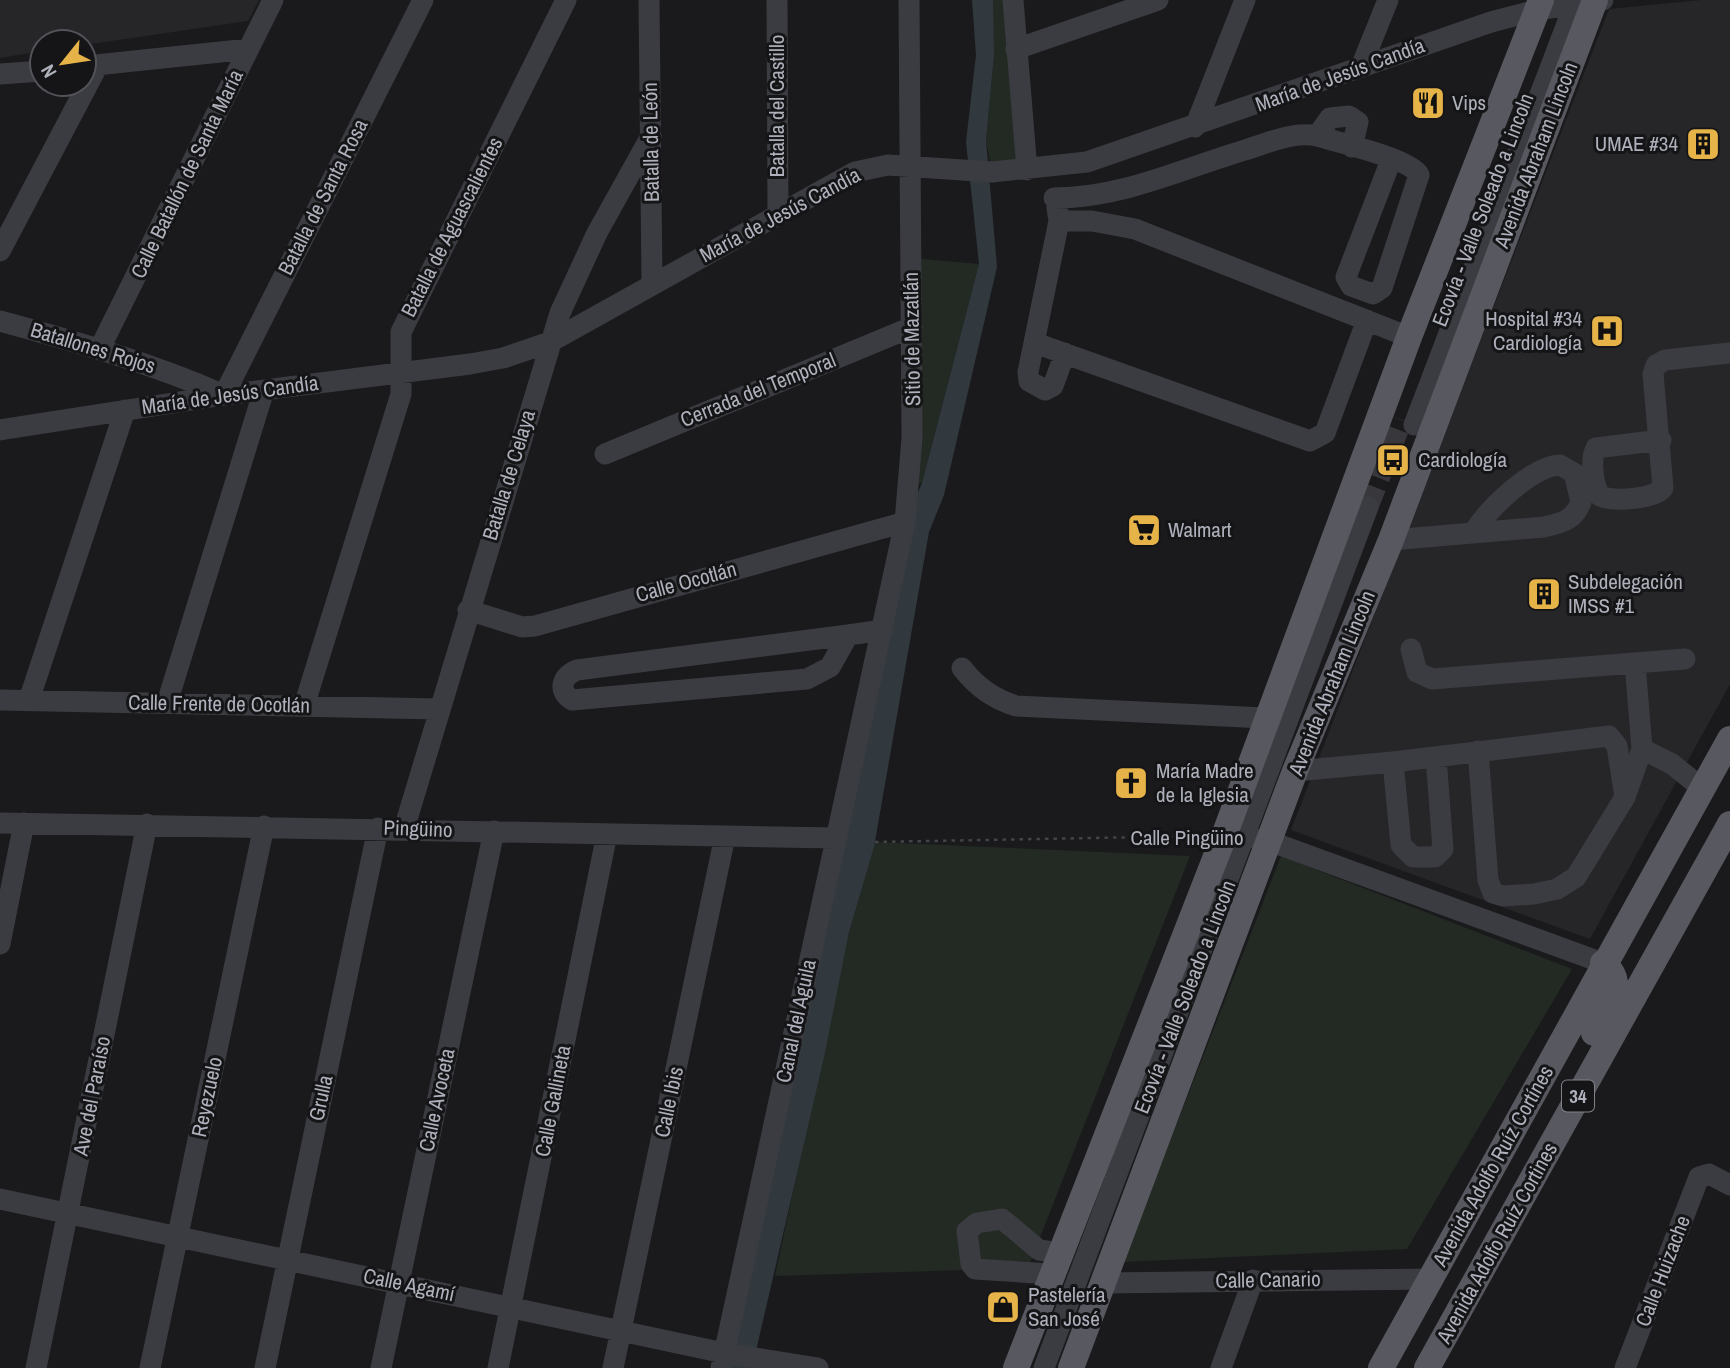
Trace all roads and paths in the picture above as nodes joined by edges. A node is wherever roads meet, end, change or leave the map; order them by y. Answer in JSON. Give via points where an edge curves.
{"nodes":[{"id":1,"x":273,"y":0,"type":"edge"},
{"id":2,"x":423,"y":0,"type":"edge"},
{"id":3,"x":566,"y":0,"type":"edge"},
{"id":4,"x":649,"y":0,"type":"edge"},
{"id":5,"x":777,"y":0,"type":"edge"},
{"id":6,"x":909,"y":0,"type":"edge"},
{"id":7,"x":1013,"y":0,"type":"edge"},
{"id":8,"x":1158,"y":0,"type":"edge"},
{"id":9,"x":1245,"y":0,"type":"edge"},
{"id":10,"x":1388,"y":0,"type":"edge"},
{"id":11,"x":1572,"y":2,"type":"edge"},
{"id":12,"x":249,"y":49,"type":"junction"},
{"id":13,"x":1016,"y":49,"type":"junction"},
{"id":14,"x":98,"y":65,"type":"edge"},
{"id":15,"x":1361,"y":67,"type":"junction"},
{"id":16,"x":28,"y":72,"type":"edge"},
{"id":17,"x":0,"y":74,"type":"edge"},
{"id":18,"x":75,"y":98,"type":"edge"},
{"id":19,"x":1195,"y":127,"type":"junction"},
{"id":20,"x":651,"y":136,"type":"junction"},
{"id":21,"x":1317,"y":136,"type":"junction"},
{"id":22,"x":1352,"y":147,"type":"junction"},
{"id":23,"x":1391,"y":160,"type":"junction"},
{"id":24,"x":908,"y":164,"type":"junction"},
{"id":25,"x":1034,"y":170,"type":"junction"},
{"id":26,"x":1054,"y":198,"type":"junction"},
{"id":27,"x":778,"y":213,"type":"junction"},
{"id":28,"x":1059,"y":221,"type":"junction"},
{"id":29,"x":0,"y":251,"type":"edge"},
{"id":30,"x":652,"y":284,"type":"junction"},
{"id":31,"x":1367,"y":320,"type":"junction"},
{"id":32,"x":0,"y":321,"type":"edge"},
{"id":33,"x":912,"y":327,"type":"junction"},
{"id":34,"x":1409,"y":337,"type":"junction"},
{"id":35,"x":550,"y":342,"type":"junction"},
{"id":36,"x":1035,"y":343,"type":"junction"},
{"id":37,"x":100,"y":348,"type":"junction"},
{"id":38,"x":1065,"y":353,"type":"junction"},
{"id":39,"x":1730,"y":353,"type":"edge"},
{"id":40,"x":402,"y":371,"type":"junction"},
{"id":41,"x":264,"y":390,"type":"junction"},
{"id":42,"x":224,"y":395,"type":"junction"},
{"id":43,"x":125,"y":410,"type":"junction"},
{"id":44,"x":1408,"y":422,"type":"tunnel mouth"},
{"id":45,"x":0,"y":430,"type":"edge"},
{"id":46,"x":1661,"y":440,"type":"dead end"},
{"id":47,"x":605,"y":454,"type":"dead end"},
{"id":48,"x":1375,"y":509,"type":"tunnel mouth"},
{"id":49,"x":905,"y":522,"type":"junction"},
{"id":50,"x":1474,"y":532,"type":"junction"},
{"id":51,"x":1391,"y":540,"type":"junction"},
{"id":52,"x":468,"y":610,"type":"junction"},
{"id":53,"x":883,"y":630,"type":"junction"},
{"id":54,"x":848,"y":635,"type":"junction"},
{"id":55,"x":1411,"y":649,"type":"dead end"},
{"id":56,"x":700,"y":654,"type":"junction"},
{"id":57,"x":1685,"y":659,"type":"dead end"},
{"id":58,"x":1635,"y":663,"type":"junction"},
{"id":59,"x":962,"y":668,"type":"dead end"},
{"id":60,"x":874,"y":675,"type":"joint"},
{"id":61,"x":699,"y":689,"type":"junction"},
{"id":62,"x":0,"y":700,"type":"edge"},
{"id":63,"x":29,"y":701,"type":"junction"},
{"id":64,"x":167,"y":703,"type":"junction"},
{"id":65,"x":304,"y":706,"type":"junction"},
{"id":66,"x":438,"y":709,"type":"junction"},
{"id":67,"x":1265,"y":719,"type":"junction"},
{"id":68,"x":1730,"y":739,"type":"edge"},
{"id":69,"x":1642,"y":749,"type":"junction"},
{"id":70,"x":1478,"y":751,"type":"junction"},
{"id":71,"x":1436,"y":757,"type":"junction"},
{"id":72,"x":1393,"y":762,"type":"junction"},
{"id":73,"x":1295,"y":771,"type":"junction"},
{"id":74,"x":1703,"y":789,"type":"junction"},
{"id":75,"x":1625,"y":797,"type":"junction"},
{"id":76,"x":0,"y":823,"type":"edge"},
{"id":77,"x":24,"y":823,"type":"junction"},
{"id":78,"x":147,"y":824,"type":"junction"},
{"id":79,"x":1730,"y":824,"type":"edge"},
{"id":80,"x":264,"y":826,"type":"junction"},
{"id":81,"x":377,"y":828,"type":"junction"},
{"id":82,"x":404,"y":829,"type":"junction"},
{"id":83,"x":494,"y":831,"type":"junction"},
{"id":84,"x":607,"y":834,"type":"junction"},
{"id":85,"x":725,"y":836,"type":"junction"},
{"id":86,"x":836,"y":838,"type":"junction"},
{"id":87,"x":1248,"y":838,"type":"junction"},
{"id":88,"x":875,"y":842,"type":"dead end"},
{"id":89,"x":0,"y":944,"type":"edge"},
{"id":90,"x":1603,"y":963,"type":"junction"},
{"id":91,"x":1584,"y":1085,"type":"junction"},
{"id":92,"x":1730,"y":1185,"type":"edge"},
{"id":93,"x":0,"y":1199,"type":"edge"},
{"id":94,"x":69,"y":1212,"type":"junction"},
{"id":95,"x":179,"y":1235,"type":"junction"},
{"id":96,"x":288,"y":1259,"type":"junction"},
{"id":97,"x":1432,"y":1279,"type":"junction"},
{"id":98,"x":1253,"y":1280,"type":"junction"},
{"id":99,"x":399,"y":1282,"type":"junction"},
{"id":100,"x":1104,"y":1283,"type":"junction"},
{"id":101,"x":511,"y":1307,"type":"junction"},
{"id":102,"x":621,"y":1330,"type":"junction"},
{"id":103,"x":742,"y":1360,"type":"edge"},
{"id":104,"x":36,"y":1368,"type":"edge"},
{"id":105,"x":150,"y":1368,"type":"edge"},
{"id":106,"x":265,"y":1368,"type":"edge"},
{"id":107,"x":381,"y":1368,"type":"edge"},
{"id":108,"x":498,"y":1368,"type":"edge"},
{"id":109,"x":613,"y":1368,"type":"edge"},
{"id":110,"x":818,"y":1368,"type":"edge"},
{"id":111,"x":1016,"y":1368,"type":"edge"},
{"id":112,"x":1044,"y":1368,"type":"edge"},
{"id":113,"x":1053,"y":1368,"type":"edge"},
{"id":114,"x":1071,"y":1368,"type":"edge"},
{"id":115,"x":1221,"y":1368,"type":"edge"},
{"id":116,"x":1381,"y":1368,"type":"edge"},
{"id":117,"x":1427,"y":1368,"type":"edge"},
{"id":118,"x":1625,"y":1368,"type":"edge"}],
"edges":[{"from":1,"to":12,"type":"street","name":"Calle Batallón de Santa María"},
{"from":2,"to":42,"type":"street","name":"Batalla de Santa Rosa"},
{"from":3,"to":40,"type":"street","name":"Batalla de Aguascalientes","via":[[407,318],[398,344]]},
{"from":4,"to":20,"type":"street","name":"Batalla de León"},
{"from":5,"to":27,"type":"street","name":"Batalla del Castillo"},
{"from":6,"to":24,"type":"street","name":"Sitio de Mazatlán"},
{"from":7,"to":13,"type":"street"},
{"from":8,"to":13,"type":"street"},
{"from":9,"to":19,"type":"street"},
{"from":10,"to":15,"type":"street"},
{"from":11,"to":15,"type":"street","name":"María de Jesús Candía"},
{"from":11,"to":34,"type":"main road"},
{"from":11,"to":44,"type":"street"},
{"from":11,"to":51,"type":"main road","name":"Avenida Abraham Lincoln"},
{"from":12,"to":14,"type":"street"},
{"from":12,"to":37,"type":"street","name":"Calle Batallón de Santa María"},
{"from":13,"to":25,"type":"street"},
{"from":15,"to":19,"type":"street","name":"María de Jesús Candía"},
{"from":16,"to":17,"type":"street"},
{"from":18,"to":29,"type":"street"},
{"from":19,"to":25,"type":"street","name":"María de Jesús Candía","via":[[1109,157]]},
{"from":20,"to":30,"type":"street","name":"Batalla de León"},
{"from":20,"to":35,"type":"street","name":"Batalla de Celaya","via":[[582,263]]},
{"from":21,"to":22,"type":"street"},
{"from":21,"to":22,"type":"street","via":[[1330,118],[1349,116],[1358,122]]},
{"from":21,"to":26,"type":"street","via":[[1276,140],[1112,194]]},
{"from":22,"to":23,"type":"street"},
{"from":23,"to":23,"type":"street","via":[[1414,168],[1419,179],[1382,288],[1373,294],[1351,286],[1346,277]]},
{"from":24,"to":25,"type":"street","name":"María de Jesús Candía","via":[[966,171]]},
{"from":24,"to":27,"type":"street","name":"María de Jesús Candía","via":[[855,172]]},
{"from":24,"to":33,"type":"street","name":"Sitio de Mazatlán"},
{"from":25,"to":26,"type":"street"},
{"from":26,"to":28,"type":"street"},
{"from":27,"to":30,"type":"street","name":"María de Jesús Candía"},
{"from":28,"to":31,"type":"street","via":[[1093,221],[1135,229]]},
{"from":28,"to":36,"type":"street"},
{"from":30,"to":35,"type":"street","name":"María de Jesús Candía"},
{"from":31,"to":34,"type":"street"},
{"from":31,"to":38,"type":"street","via":[[1325,433],[1310,441]]},
{"from":32,"to":37,"type":"street","name":"Batallones Rojos"},
{"from":33,"to":47,"type":"street","name":"Cerrada del Temporal"},
{"from":33,"to":49,"type":"street","name":"Sitio de Mazatlán","via":[[912,438]]},
{"from":34,"to":67,"type":"main road"},
{"from":35,"to":40,"type":"street","name":"María de Jesús Candía","via":[[503,358]]},
{"from":35,"to":52,"type":"street","name":"Batalla de Celaya"},
{"from":36,"to":38,"type":"street"},
{"from":36,"to":38,"type":"street","via":[[1027,376],[1045,390],[1055,383]]},
{"from":37,"to":42,"type":"street","name":"Batallones Rojos"},
{"from":39,"to":46,"type":"street","via":[[1656,365],[1653,374]]},
{"from":40,"to":41,"type":"street","name":"María de Jesús Candía"},
{"from":40,"to":65,"type":"street","name":"Batalla de Aguascalientes","via":[[401,394]]},
{"from":41,"to":42,"type":"street","name":"María de Jesús Candía"},
{"from":41,"to":64,"type":"street"},
{"from":42,"to":43,"type":"street","name":"María de Jesús Candía"},
{"from":43,"to":45,"type":"street","name":"María de Jesús Candía"},
{"from":43,"to":63,"type":"street"},
{"from":48,"to":87,"type":"street"},
{"from":49,"to":52,"type":"street","name":"Calle Ocotlán","via":[[535,626],[522,627]]},
{"from":49,"to":53,"type":"street","name":"Sitio de Mazatlán"},
{"from":50,"to":50,"type":"street","via":[[1567,521],[1581,502],[1574,473],[1560,465],[1539,470],[1493,509]]},
{"from":50,"to":51,"type":"street"},
{"from":51,"to":73,"type":"main road","name":"Avenida Abraham Lincoln"},
{"from":52,"to":66,"type":"street","name":"Batalla de Celaya"},
{"from":53,"to":54,"type":"street"},
{"from":53,"to":60,"type":"street","name":"Sitio de Mazatlán"},
{"from":54,"to":56,"type":"street"},
{"from":54,"to":61,"type":"street","via":[[836,660],[815,677]]},
{"from":55,"to":58,"type":"street","via":[[1417,672],[1432,679]]},
{"from":56,"to":61,"type":"street"},
{"from":56,"to":61,"type":"street","via":[[577,670],[562,683],[572,700]]},
{"from":57,"to":58,"type":"street"},
{"from":58,"to":69,"type":"street"},
{"from":59,"to":67,"type":"street","via":[[976,685],[1016,706]]},
{"from":60,"to":86,"type":"street","name":"Canal del Aguila"},
{"from":62,"to":63,"type":"street","name":"Calle Frente de Ocotlán"},
{"from":63,"to":64,"type":"street","name":"Calle Frente de Ocotlán"},
{"from":64,"to":65,"type":"street","name":"Calle Frente de Ocotlán"},
{"from":65,"to":66,"type":"street","name":"Calle Frente de Ocotlán"},
{"from":66,"to":82,"type":"street","name":"Batalla de Celaya"},
{"from":67,"to":87,"type":"main road"},
{"from":68,"to":74,"type":"main road","number":"34"},
{"from":69,"to":74,"type":"street"},
{"from":69,"to":75,"type":"street"},
{"from":70,"to":71,"type":"street"},
{"from":70,"to":75,"type":"street","via":[[1609,736],[1617,746]]},
{"from":70,"to":75,"type":"street","via":[[1488,880],[1498,895],[1534,894],[1568,883],[1584,867]]},
{"from":71,"to":72,"type":"street"},
{"from":71,"to":72,"type":"street","via":[[1443,849],[1435,857],[1413,857],[1401,845]]},
{"from":72,"to":73,"type":"street"},
{"from":73,"to":87,"type":"main road","name":"Avenida Abraham Lincoln"},
{"from":74,"to":90,"type":"main road","number":"34"},
{"from":76,"to":77,"type":"street","name":"Pingüino"},
{"from":77,"to":78,"type":"street","name":"Pingüino"},
{"from":77,"to":89,"type":"street"},
{"from":78,"to":80,"type":"street","name":"Pingüino"},
{"from":78,"to":94,"type":"street","name":"Ave del Paraíso"},
{"from":79,"to":91,"type":"main road","name":"Avenida Adolfo Ruíz Cortines","number":"34"},
{"from":80,"to":81,"type":"street","name":"Pingüino"},
{"from":80,"to":95,"type":"street","name":"Reyezuelo"},
{"from":81,"to":82,"type":"street","name":"Pingüino"},
{"from":81,"to":96,"type":"street","name":"Grulla"},
{"from":82,"to":83,"type":"street","name":"Pingüino"},
{"from":83,"to":84,"type":"street","name":"Pingüino"},
{"from":83,"to":99,"type":"street","name":"Calle Avoceta"},
{"from":84,"to":85,"type":"street","name":"Pingüino"},
{"from":84,"to":101,"type":"street","name":"Calle Gallineta"},
{"from":85,"to":86,"type":"street","name":"Pingüino"},
{"from":85,"to":102,"type":"street","name":"Calle Ibis"},
{"from":86,"to":103,"type":"street","name":"Canal del Aguila"},
{"from":87,"to":88,"type":"path","name":"Calle Pingüino"},
{"from":87,"to":90,"type":"street","name":"Calle Pingüino"},
{"from":87,"to":100,"type":"main road","name":"Avenida Abraham Lincoln"},
{"from":87,"to":111,"type":"main road","via":[[1056,1264]]},
{"from":87,"to":112,"type":"street","name":"Ecovía - Valle Soleado a Lincoln"},
{"from":87,"to":113,"type":"street"},
{"from":90,"to":91,"type":"main road","via":[[1614,975],[1616,987],[1587,1049]]},
{"from":90,"to":97,"type":"main road","name":"Avenida Adolfo Ruíz Cortínes","number":"34"},
{"from":91,"to":117,"type":"main road","name":"Avenida Adolfo Ruíz Cortines","number":"34"},
{"from":92,"to":118,"type":"street","name":"Calle Huizache","via":[[1702,1175]]},
{"from":93,"to":94,"type":"street","name":"Calle Agamí"},
{"from":94,"to":95,"type":"street","name":"Calle Agamí"},
{"from":94,"to":104,"type":"street","name":"Ave del Paraíso"},
{"from":95,"to":96,"type":"street","name":"Calle Agamí"},
{"from":95,"to":105,"type":"street","name":"Reyezuelo"},
{"from":96,"to":99,"type":"street","name":"Calle Agamí"},
{"from":96,"to":106,"type":"street","name":"Grulla"},
{"from":97,"to":98,"type":"street","name":"Calle Canario"},
{"from":97,"to":116,"type":"main road","name":"Avenida Adolfo Ruíz Cortínes","number":"34"},
{"from":98,"to":100,"type":"street","name":"Calle Canario"},
{"from":98,"to":115,"type":"street"},
{"from":99,"to":101,"type":"street","name":"Calle Agamí"},
{"from":99,"to":107,"type":"street","name":"Calle Avoceta"},
{"from":100,"to":114,"type":"main road","name":"Avenida Abraham Lincoln"},
{"from":101,"to":102,"type":"street","name":"Calle Agamí"},
{"from":101,"to":108,"type":"street","name":"Calle Gallineta"},
{"from":102,"to":103,"type":"street","name":"Calle Agamí"},
{"from":102,"to":109,"type":"street","name":"Calle Ibis"},
{"from":103,"to":110,"type":"street","name":"Calle Agamí"}]}
